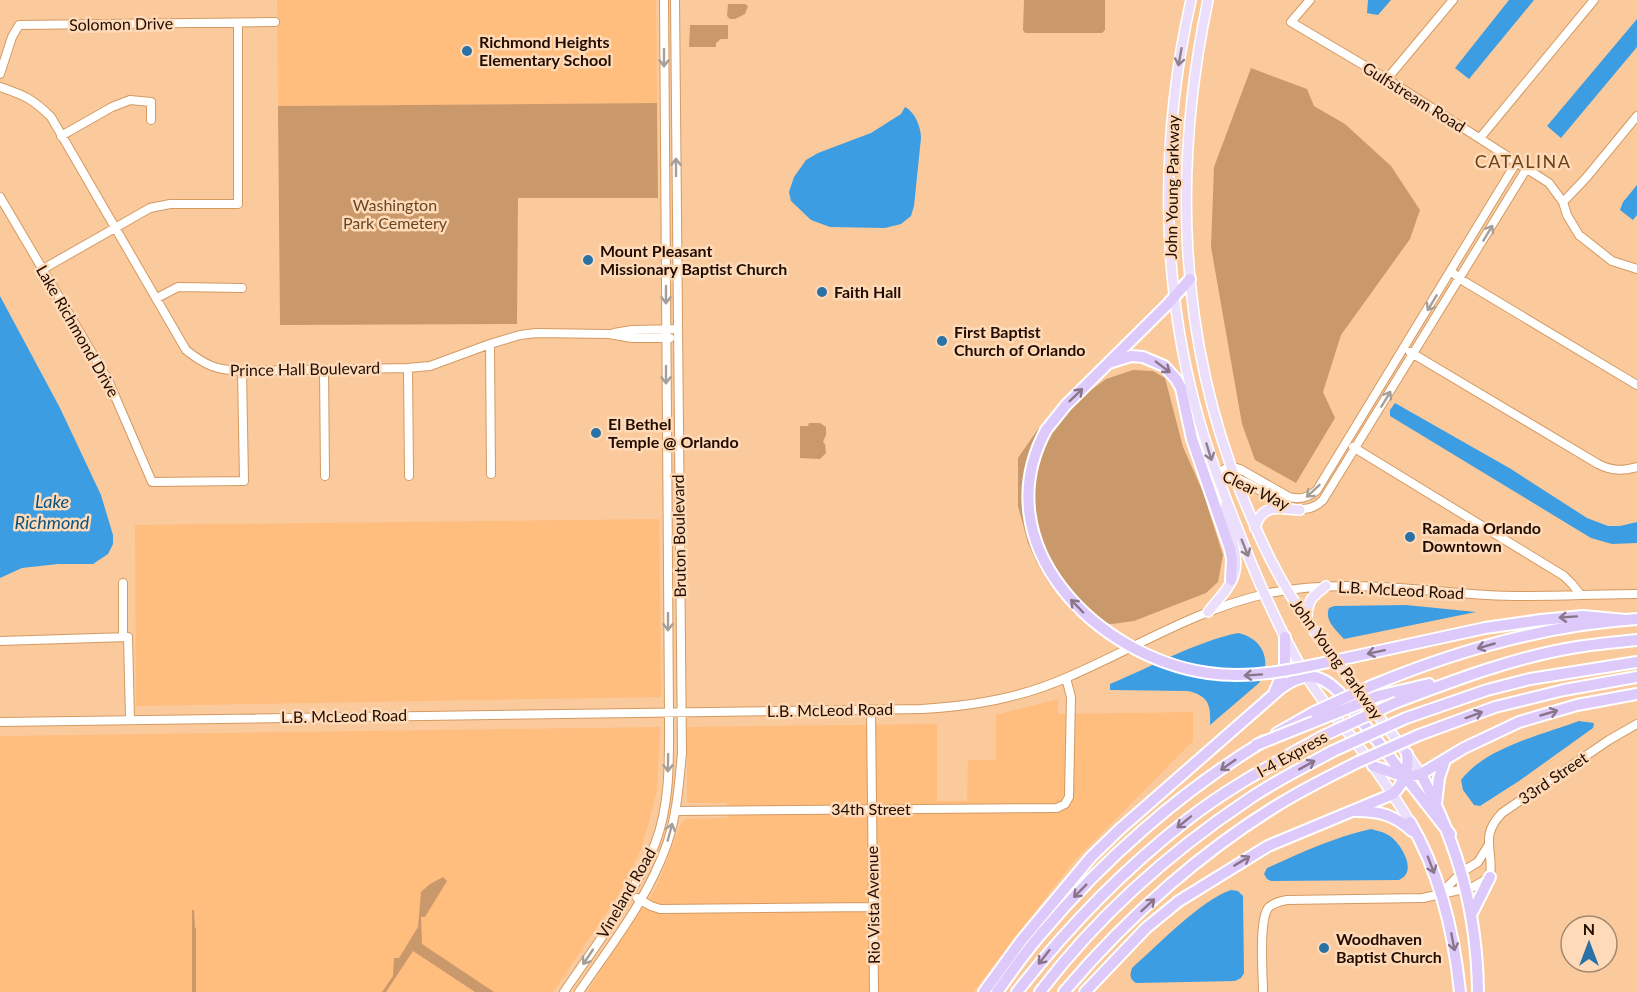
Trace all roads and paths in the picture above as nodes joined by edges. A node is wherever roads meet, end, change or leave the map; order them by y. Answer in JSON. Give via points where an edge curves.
{"nodes":[{"id":1,"x":664,"y":0,"type":"edge"},
{"id":2,"x":675,"y":0,"type":"edge"},
{"id":3,"x":1191,"y":0,"type":"edge"},
{"id":4,"x":1208,"y":0,"type":"edge"},
{"id":5,"x":1310,"y":0,"type":"edge"},
{"id":6,"x":1453,"y":0,"type":"edge"},
{"id":7,"x":1594,"y":0,"type":"edge"},
{"id":8,"x":275,"y":22,"type":"dead end"},
{"id":9,"x":238,"y":23,"type":"junction"},
{"id":10,"x":0,"y":74,"type":"edge"},
{"id":11,"x":1387,"y":80,"type":"junction"},
{"id":12,"x":0,"y":87,"type":"edge"},
{"id":13,"x":664,"y":92,"type":"junction"},
{"id":14,"x":676,"y":92,"type":"junction"},
{"id":15,"x":1637,"y":116,"type":"edge"},
{"id":16,"x":151,"y":120,"type":"dead end"},
{"id":17,"x":61,"y":136,"type":"junction"},
{"id":18,"x":1480,"y":138,"type":"junction"},
{"id":19,"x":1516,"y":163,"type":"junction"},
{"id":20,"x":1527,"y":168,"type":"junction"},
{"id":21,"x":0,"y":197,"type":"edge"},
{"id":22,"x":1563,"y":202,"type":"junction"},
{"id":23,"x":666,"y":225,"type":"junction"},
{"id":24,"x":677,"y":225,"type":"junction"},
{"id":25,"x":115,"y":227,"type":"junction"},
{"id":26,"x":43,"y":269,"type":"junction"},
{"id":27,"x":1637,"y":269,"type":"edge"},
{"id":28,"x":1450,"y":271,"type":"junction"},
{"id":29,"x":1190,"y":279,"type":"junction"},
{"id":30,"x":1460,"y":279,"type":"junction"},
{"id":31,"x":243,"y":288,"type":"dead end"},
{"id":32,"x":1174,"y":296,"type":"junction"},
{"id":33,"x":157,"y":298,"type":"junction"},
{"id":34,"x":666,"y":334,"type":"junction"},
{"id":35,"x":677,"y":334,"type":"junction"},
{"id":36,"x":490,"y":344,"type":"junction"},
{"id":37,"x":1404,"y":349,"type":"junction"},
{"id":38,"x":1413,"y":354,"type":"junction"},
{"id":39,"x":1109,"y":363,"type":"junction"},
{"id":40,"x":408,"y":368,"type":"junction"},
{"id":41,"x":324,"y":369,"type":"junction"},
{"id":42,"x":242,"y":371,"type":"junction"},
{"id":43,"x":1637,"y":385,"type":"edge"},
{"id":44,"x":1346,"y":443,"type":"junction"},
{"id":45,"x":1355,"y":449,"type":"junction"},
{"id":46,"x":667,"y":458,"type":"junction"},
{"id":47,"x":679,"y":458,"type":"junction"},
{"id":48,"x":1230,"y":466,"type":"junction"},
{"id":49,"x":1637,"y":467,"type":"edge"},
{"id":50,"x":491,"y":474,"type":"dead end"},
{"id":51,"x":1216,"y":474,"type":"junction"},
{"id":52,"x":325,"y":476,"type":"dead end"},
{"id":53,"x":409,"y":476,"type":"dead end"},
{"id":54,"x":1235,"y":478,"type":"junction"},
{"id":55,"x":1227,"y":502,"type":"junction"},
{"id":56,"x":1300,"y":510,"type":"junction"},
{"id":57,"x":1255,"y":528,"type":"junction"},
{"id":58,"x":1231,"y":580,"type":"junction"},
{"id":59,"x":123,"y":583,"type":"dead end"},
{"id":60,"x":1326,"y":586,"type":"junction"},
{"id":61,"x":1287,"y":590,"type":"junction"},
{"id":62,"x":1264,"y":594,"type":"junction"},
{"id":63,"x":1580,"y":594,"type":"junction"},
{"id":64,"x":1637,"y":594,"type":"edge"},
{"id":65,"x":1208,"y":612,"type":"junction"},
{"id":66,"x":1632,"y":620,"type":"edge"},
{"id":67,"x":1307,"y":622,"type":"junction"},
{"id":68,"x":123,"y":637,"type":"junction"},
{"id":69,"x":1284,"y":637,"type":"junction"},
{"id":70,"x":1637,"y":640,"type":"edge"},
{"id":71,"x":0,"y":641,"type":"edge"},
{"id":72,"x":1637,"y":662,"type":"edge"},
{"id":73,"x":1479,"y":672,"type":"junction"},
{"id":74,"x":1306,"y":676,"type":"junction"},
{"id":75,"x":1637,"y":677,"type":"edge"},
{"id":76,"x":1066,"y":678,"type":"junction"},
{"id":77,"x":1637,"y":694,"type":"edge"},
{"id":78,"x":1272,"y":696,"type":"junction"},
{"id":79,"x":870,"y":709,"type":"junction"},
{"id":80,"x":669,"y":712,"type":"junction"},
{"id":81,"x":681,"y":712,"type":"junction"},
{"id":82,"x":130,"y":719,"type":"junction"},
{"id":83,"x":0,"y":722,"type":"edge"},
{"id":84,"x":1637,"y":724,"type":"edge"},
{"id":85,"x":1256,"y":746,"type":"junction"},
{"id":86,"x":1407,"y":753,"type":"junction"},
{"id":87,"x":1445,"y":760,"type":"junction"},
{"id":88,"x":1374,"y":766,"type":"junction"},
{"id":89,"x":1421,"y":774,"type":"junction"},
{"id":90,"x":1405,"y":777,"type":"junction"},
{"id":91,"x":1393,"y":794,"type":"junction"},
{"id":92,"x":1436,"y":805,"type":"junction"},
{"id":93,"x":872,"y":809,"type":"junction"},
{"id":94,"x":675,"y":811,"type":"junction"},
{"id":95,"x":1350,"y":811,"type":"junction"},
{"id":96,"x":1410,"y":822,"type":"joint"},
{"id":97,"x":1450,"y":834,"type":"junction"},
{"id":98,"x":1419,"y":838,"type":"junction"},
{"id":99,"x":1488,"y":846,"type":"junction"},
{"id":100,"x":1462,"y":872,"type":"junction"},
{"id":101,"x":1490,"y":878,"type":"junction"},
{"id":102,"x":1466,"y":889,"type":"junction"},
{"id":103,"x":630,"y":893,"type":"junction"},
{"id":104,"x":1441,"y":893,"type":"junction"},
{"id":105,"x":640,"y":900,"type":"junction"},
{"id":106,"x":873,"y":906,"type":"junction"},
{"id":107,"x":1472,"y":915,"type":"junction"},
{"id":108,"x":564,"y":992,"type":"edge"},
{"id":109,"x":579,"y":992,"type":"edge"},
{"id":110,"x":874,"y":992,"type":"edge"},
{"id":111,"x":984,"y":992,"type":"edge"},
{"id":112,"x":997,"y":992,"type":"edge"},
{"id":113,"x":1017,"y":992,"type":"edge"},
{"id":114,"x":1040,"y":992,"type":"edge"},
{"id":115,"x":1064,"y":992,"type":"edge"},
{"id":116,"x":1085,"y":992,"type":"edge"},
{"id":117,"x":1263,"y":992,"type":"edge"},
{"id":118,"x":1460,"y":992,"type":"edge"},
{"id":119,"x":1478,"y":992,"type":"edge"}],
"edges":[{"from":1,"to":13,"type":"street","name":"Bruton Boulevard","one_way":true},
{"from":2,"to":14,"type":"street","name":"Bruton Boulevard"},
{"from":3,"to":32,"type":"main road","name":"John Young Parkway","one_way":true,"via":[[1171,127],[1168,217]]},
{"from":4,"to":29,"type":"main road","name":"John Young Parkway","via":[[1187,140]]},
{"from":5,"to":11,"type":"street","name":"Gulfstream Road","via":[[1291,22]]},
{"from":6,"to":11,"type":"street"},
{"from":7,"to":18,"type":"street"},
{"from":8,"to":9,"type":"street","name":"Solomon Drive"},
{"from":9,"to":10,"type":"street","name":"Solomon Drive","via":[[19,25]]},
{"from":9,"to":25,"type":"street","via":[[238,204],[170,204],[150,208]]},
{"from":11,"to":18,"type":"street","name":"Gulfstream Road"},
{"from":12,"to":17,"type":"street","name":"Prince Hall Boulevard","via":[[37,102]]},
{"from":13,"to":14,"type":"street"},
{"from":13,"to":23,"type":"street","name":"Bruton Boulevard"},
{"from":24,"to":14,"type":"street","name":"Bruton Boulevard","one_way":true},
{"from":15,"to":22,"type":"street"},
{"from":16,"to":17,"type":"street","via":[[151,102],[130,100]]},
{"from":17,"to":25,"type":"street","name":"Prince Hall Boulevard"},
{"from":18,"to":19,"type":"street","name":"Gulfstream Road"},
{"from":19,"to":20,"type":"street","name":"Gulfstream Road"},
{"from":19,"to":28,"type":"street","name":"Clear Way"},
{"from":20,"to":22,"type":"street","name":"Gulfstream Road","via":[[1549,183]]},
{"from":30,"to":20,"type":"street","name":"Clear Way","one_way":true},
{"from":21,"to":26,"type":"street","name":"Lake Richmond Drive"},
{"from":22,"to":27,"type":"street","name":"Gulfstream Road","via":[[1579,235],[1612,261]]},
{"from":23,"to":24,"type":"street"},
{"from":23,"to":34,"type":"street","name":"Bruton Boulevard","one_way":true},
{"from":24,"to":35,"type":"street","name":"Bruton Boulevard"},
{"from":25,"to":26,"type":"street"},
{"from":25,"to":33,"type":"street","name":"Prince Hall Boulevard"},
{"from":26,"to":42,"type":"street","name":"Lake Richmond Drive","via":[[108,380],[152,482],[244,481]]},
{"from":28,"to":30,"type":"street"},
{"from":28,"to":37,"type":"street","name":"Clear Way","one_way":true},
{"from":29,"to":32,"type":"highway"},
{"from":29,"to":48,"type":"main road","name":"John Young Parkway","via":[[1205,373]]},
{"from":30,"to":38,"type":"street","name":"Clear Way"},
{"from":30,"to":43,"type":"street"},
{"from":31,"to":33,"type":"street","via":[[178,287]]},
{"from":32,"to":39,"type":"highway"},
{"from":32,"to":51,"type":"main road","name":"John Young Parkway","one_way":true,"via":[[1193,396]]},
{"from":33,"to":42,"type":"street","name":"Prince Hall Boulevard","via":[[186,350],[202,363]]},
{"from":34,"to":35,"type":"street","name":"Prince Hall Boulevard"},
{"from":34,"to":36,"type":"street","name":"Prince Hall Boulevard","via":[[632,338],[536,333]]},
{"from":34,"to":46,"type":"street","name":"Bruton Boulevard","one_way":true},
{"from":35,"to":47,"type":"street","name":"Bruton Boulevard"},
{"from":36,"to":40,"type":"street","name":"Prince Hall Boulevard","via":[[430,366]]},
{"from":36,"to":50,"type":"street"},
{"from":37,"to":38,"type":"street"},
{"from":37,"to":44,"type":"street","name":"Clear Way"},
{"from":45,"to":38,"type":"street","name":"Clear Way","one_way":true},
{"from":38,"to":49,"type":"street","via":[[1598,464],[1611,470]]},
{"from":39,"to":58,"type":"highway","one_way":true,"via":[[1131,356],[1147,358],[1167,368],[1179,384],[1192,439],[1230,549]]},
{"from":66,"to":39,"type":"highway","one_way":true,"bridge":true,"via":[[1583,616],[1485,628],[1267,674],[1218,674],[1155,659],[1109,633],[1069,597],[1045,563],[1033,535],[1028,507],[1034,459],[1046,430]]},
{"from":40,"to":41,"type":"street","name":"Prince Hall Boulevard"},
{"from":40,"to":53,"type":"street"},
{"from":41,"to":42,"type":"street","name":"Prince Hall Boulevard"},
{"from":41,"to":52,"type":"street"},
{"from":44,"to":45,"type":"street"},
{"from":44,"to":48,"type":"street","name":"Clear Way","one_way":true,"via":[[1317,490],[1303,499],[1289,497]]},
{"from":45,"to":56,"type":"street","name":"Clear Way","via":[[1323,500],[1311,509]]},
{"from":45,"to":63,"type":"street","via":[[1564,576]]},
{"from":46,"to":47,"type":"street"},
{"from":46,"to":80,"type":"street","name":"Bruton Boulevard","one_way":true},
{"from":47,"to":81,"type":"street","name":"Bruton Boulevard"},
{"from":48,"to":51,"type":"street","name":"Clear Way"},
{"from":48,"to":54,"type":"main road","name":"John Young Parkway"},
{"from":51,"to":54,"type":"street","name":"Clear Way"},
{"from":51,"to":55,"type":"main road","name":"John Young Parkway"},
{"from":54,"to":56,"type":"street","name":"Clear Way"},
{"from":54,"to":57,"type":"main road","name":"John Young Parkway"},
{"from":55,"to":58,"type":"main road","via":[[1224,516],[1237,564]]},
{"from":55,"to":62,"type":"main road","name":"John Young Parkway","one_way":true},
{"from":56,"to":57,"type":"main road","via":[[1265,511]]},
{"from":57,"to":61,"type":"main road","name":"John Young Parkway"},
{"from":58,"to":65,"type":"main road"},
{"from":59,"to":68,"type":"street"},
{"from":60,"to":61,"type":"street","name":"L.B. McLeod Road"},
{"from":60,"to":63,"type":"street","name":"L.B. McLeod Road","via":[[1364,585],[1489,595]]},
{"from":60,"to":67,"type":"main road","via":[[1310,600]]},
{"from":61,"to":62,"type":"street","name":"L.B. McLeod Road"},
{"from":61,"to":67,"type":"main road","name":"John Young Parkway"},
{"from":62,"to":65,"type":"street","name":"L.B. McLeod Road"},
{"from":62,"to":69,"type":"main road","name":"John Young Parkway"},
{"from":63,"to":64,"type":"street","name":"L.B. McLeod Road"},
{"from":65,"to":76,"type":"street","name":"L.B. McLeod Road"},
{"from":66,"to":85,"type":"highway","one_way":true,"bridge":true,"via":[[1542,633],[1425,665],[1314,712]]},
{"from":67,"to":86,"type":"main road","name":"John Young Parkway"},
{"from":68,"to":71,"type":"street"},
{"from":68,"to":82,"type":"street","via":[[128,637]]},
{"from":69,"to":74,"type":"main road","name":"John Young Parkway"},
{"from":69,"to":78,"type":"highway","via":[[1285,668]]},
{"from":70,"to":73,"type":"highway","name":"I-4 Express","via":[[1576,647]]},
{"from":114,"to":72,"type":"highway","name":"I-4 Express","one_way":true,"bridge":true,"via":[[1107,917],[1165,862],[1250,798],[1333,751],[1406,718],[1487,690]]},
{"from":73,"to":85,"type":"highway","bridge":true,"via":[[1378,696]]},
{"from":73,"to":113,"type":"highway","name":"I-4 Express","one_way":true,"bridge":true,"via":[[1397,702],[1323,736],[1250,777],[1188,819],[1115,882],[1051,948]]},
{"from":74,"to":78,"type":"highway","via":[[1289,682]]},
{"from":74,"to":88,"type":"main road","name":"John Young Parkway"},
{"from":74,"to":90,"type":"highway","via":[[1323,679],[1339,692]]},
{"from":115,"to":75,"type":"highway","one_way":true,"bridge":true,"via":[[1117,934],[1164,891],[1225,841],[1292,796],[1419,735],[1495,707]]},
{"from":76,"to":79,"type":"street","name":"L.B. McLeod Road","via":[[978,704]]},
{"from":76,"to":93,"type":"street","name":"34th Street","via":[[1071,697],[1069,797],[1065,804],[1057,808]]},
{"from":87,"to":77,"type":"highway","one_way":true,"via":[[1519,722],[1577,705]]},
{"from":78,"to":111,"type":"highway","via":[[1091,857]]},
{"from":79,"to":81,"type":"street","name":"L.B. McLeod Road"},
{"from":79,"to":93,"type":"street","name":"Rio Vista Avenue"},
{"from":80,"to":81,"type":"street","name":"L.B. McLeod Road"},
{"from":80,"to":82,"type":"street","name":"L.B. McLeod Road"},
{"from":80,"to":103,"type":"street","name":"Vineland Road","one_way":true,"via":[[668,780],[663,813],[655,843]]},
{"from":81,"to":94,"type":"street","name":"Vineland Road","via":[[682,753]]},
{"from":82,"to":83,"type":"street","name":"L.B. McLeod Road"},
{"from":84,"to":99,"type":"street","name":"33rd Street","via":[[1502,813],[1490,828]]},
{"from":85,"to":112,"type":"highway","one_way":true,"via":[[1178,802],[1121,851],[1055,918]]},
{"from":86,"to":89,"type":"main road","name":"John Young Parkway"},
{"from":86,"to":90,"type":"highway"},
{"from":87,"to":89,"type":"highway"},
{"from":87,"to":92,"type":"highway"},
{"from":88,"to":90,"type":"highway"},
{"from":88,"to":91,"type":"main road","name":"John Young Parkway"},
{"from":89,"to":90,"type":"highway"},
{"from":89,"to":92,"type":"highway","name":"John Young Parkway"},
{"from":90,"to":91,"type":"highway"},
{"from":90,"to":97,"type":"highway"},
{"from":91,"to":95,"type":"highway"},
{"from":91,"to":96,"type":"main road","name":"John Young Parkway"},
{"from":92,"to":97,"type":"highway","name":"John Young Parkway"},
{"from":93,"to":94,"type":"street","name":"34th Street"},
{"from":93,"to":106,"type":"street","name":"Rio Vista Avenue"},
{"from":105,"to":94,"type":"street","name":"Vineland Road","one_way":true,"via":[[667,844]]},
{"from":95,"to":98,"type":"highway","via":[[1390,815]]},
{"from":116,"to":95,"type":"highway","one_way":true,"via":[[1146,928],[1179,901],[1268,846]]},
{"from":96,"to":98,"type":"highway","name":"John Young Parkway"},
{"from":97,"to":100,"type":"highway","name":"John Young Parkway"},
{"from":98,"to":104,"type":"highway","name":"John Young Parkway","one_way":true},
{"from":99,"to":100,"type":"street","name":"33rd Street","via":[[1478,862]]},
{"from":99,"to":101,"type":"street","name":"33rd Street"},
{"from":100,"to":102,"type":"highway","name":"John Young Parkway"},
{"from":100,"to":104,"type":"street","name":"33rd Street"},
{"from":101,"to":102,"type":"street"},
{"from":101,"to":107,"type":"highway"},
{"from":102,"to":104,"type":"street"},
{"from":102,"to":107,"type":"highway","name":"John Young Parkway"},
{"from":103,"to":105,"type":"street"},
{"from":103,"to":108,"type":"street","name":"Vineland Road","one_way":true},
{"from":104,"to":117,"type":"street","via":[[1423,898],[1287,900],[1269,907],[1263,919]]},
{"from":104,"to":118,"type":"highway","name":"John Young Parkway","one_way":true},
{"from":105,"to":106,"type":"street","via":[[660,909]]},
{"from":105,"to":109,"type":"street","name":"Vineland Road"},
{"from":106,"to":110,"type":"street","name":"Rio Vista Avenue"},
{"from":107,"to":119,"type":"highway","name":"John Young Parkway"}]}
